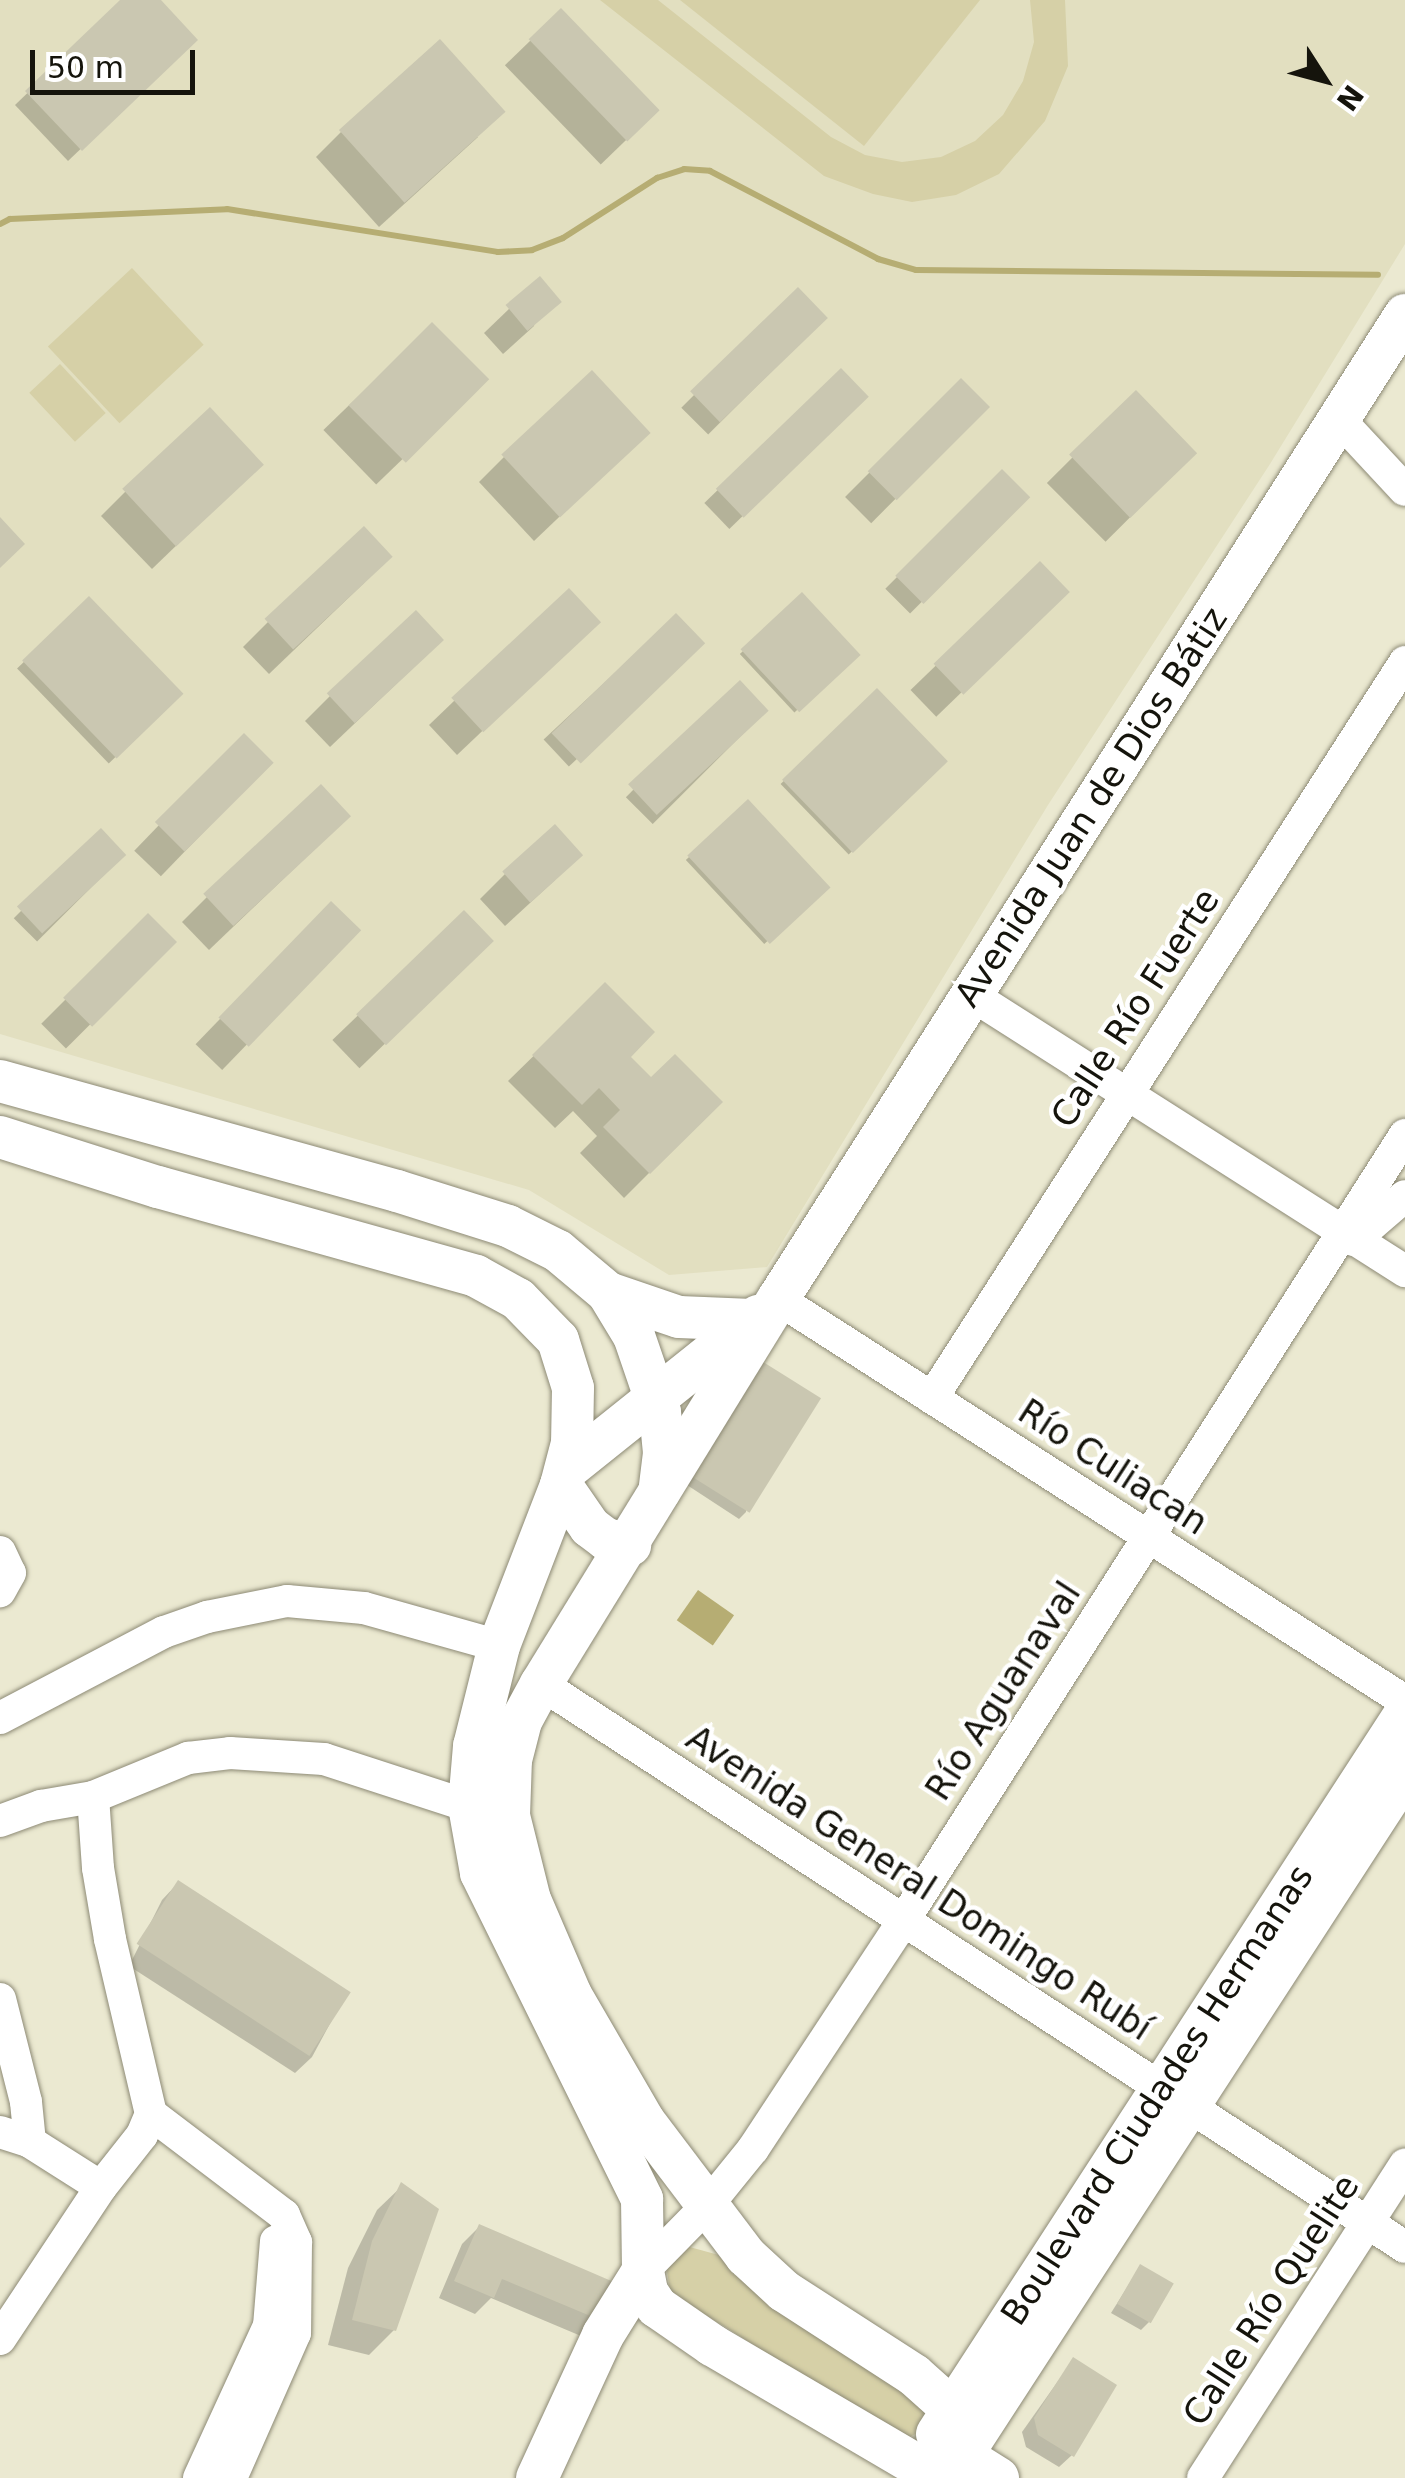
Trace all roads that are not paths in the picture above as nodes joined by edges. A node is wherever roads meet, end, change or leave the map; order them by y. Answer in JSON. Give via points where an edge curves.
{"nodes":[{"id":1,"x":1405,"y":315,"type":"edge"},
{"id":2,"x":1338,"y":418,"type":"junction"},
{"id":3,"x":1405,"y":490,"type":"edge"},
{"id":4,"x":1405,"y":662,"type":"edge"},
{"id":5,"x":970,"y":994,"type":"junction"},
{"id":6,"x":0,"y":1080,"type":"edge"},
{"id":7,"x":1128,"y":1092,"type":"junction"},
{"id":8,"x":1405,"y":1135,"type":"edge"},
{"id":9,"x":0,"y":1136,"type":"edge"},
{"id":10,"x":1405,"y":1196,"type":"edge"},
{"id":11,"x":1349,"y":1236,"type":"junction"},
{"id":12,"x":1405,"y":1271,"type":"edge"},
{"id":13,"x":608,"y":1293,"type":"junction"},
{"id":14,"x":765,"y":1310,"type":"junction"},
{"id":15,"x":656,"y":1396,"type":"junction"},
{"id":16,"x":932,"y":1398,"type":"junction"},
{"id":17,"x":564,"y":1477,"type":"junction"},
{"id":18,"x":658,"y":1497,"type":"junction"},
{"id":19,"x":1148,"y":1538,"type":"junction"},
{"id":20,"x":630,"y":1545,"type":"junction"},
{"id":21,"x":0,"y":1552,"type":"edge"},
{"id":22,"x":0,"y":1591,"type":"edge"},
{"id":23,"x":499,"y":1646,"type":"junction"},
{"id":24,"x":541,"y":1684,"type":"junction"},
{"id":25,"x":1405,"y":1702,"type":"edge"},
{"id":26,"x":1405,"y":1714,"type":"edge"},
{"id":27,"x":0,"y":1718,"type":"edge"},
{"id":28,"x":1405,"y":1773,"type":"edge"},
{"id":29,"x":94,"y":1796,"type":"junction"},
{"id":30,"x":468,"y":1806,"type":"junction"},
{"id":31,"x":0,"y":1822,"type":"edge"},
{"id":32,"x":902,"y":1923,"type":"junction"},
{"id":33,"x":0,"y":1999,"type":"edge"},
{"id":34,"x":1175,"y":2096,"type":"junction"},
{"id":35,"x":150,"y":2114,"type":"junction"},
{"id":36,"x":15,"y":2137,"type":"edge"},
{"id":37,"x":1405,"y":2164,"type":"edge"},
{"id":38,"x":101,"y":2187,"type":"junction"},
{"id":39,"x":273,"y":2206,"type":"junction"},
{"id":40,"x":706,"y":2207,"type":"junction"},
{"id":41,"x":1367,"y":2224,"type":"junction"},
{"id":42,"x":1405,"y":2247,"type":"edge"},
{"id":43,"x":643,"y":2271,"type":"junction"},
{"id":44,"x":0,"y":2339,"type":"edge"},
{"id":45,"x":952,"y":2410,"type":"junction"},
{"id":46,"x":935,"y":2469,"type":"edge"},
{"id":47,"x":199,"y":2478,"type":"edge"},
{"id":48,"x":231,"y":2478,"type":"edge"},
{"id":49,"x":537,"y":2478,"type":"edge"},
{"id":50,"x":998,"y":2478,"type":"edge"},
{"id":51,"x":1203,"y":2478,"type":"edge"}],
"edges":[{"from":1,"to":2,"type":"main road","name":"Avenida Juan de Dios Bátiz"},
{"from":2,"to":3,"type":"street"},
{"from":2,"to":5,"type":"main road","name":"Avenida Juan de Dios Bátiz"},
{"from":4,"to":7,"type":"street","name":"Calle Río Fuerte"},
{"from":5,"to":7,"type":"street"},
{"from":5,"to":14,"type":"main road","name":"Avenida Juan de Dios Bátiz"},
{"from":6,"to":13,"type":"main road","via":[[508,1226],[558,1251]]},
{"from":7,"to":11,"type":"street"},
{"from":7,"to":16,"type":"street","name":"Calle Río Fuerte"},
{"from":8,"to":11,"type":"street","name":"Río Aguanaval"},
{"from":9,"to":17,"type":"main road","via":[[495,1286],[538,1316],[568,1363],[574,1417]]},
{"from":10,"to":11,"type":"street"},
{"from":11,"to":12,"type":"street"},
{"from":11,"to":19,"type":"street","name":"Río Aguanaval"},
{"from":13,"to":14,"type":"main road","via":[[679,1317]]},
{"from":13,"to":15,"type":"main road","via":[[634,1336]]},
{"from":14,"to":15,"type":"main road","name":"Avenida Juan de Dios Bátiz"},
{"from":14,"to":16,"type":"street","name":"Río Culiacan"},
{"from":14,"to":18,"type":"main road","name":"Avenida Juan de Dios Bátiz"},
{"from":15,"to":17,"type":"main road","name":"Avenida Juan de Dios Bátiz"},
{"from":15,"to":18,"type":"main road","via":[[664,1453]]},
{"from":16,"to":19,"type":"street","name":"Río Culiacan"},
{"from":17,"to":20,"type":"main road","via":[[590,1527]]},
{"from":17,"to":23,"type":"main road"},
{"from":18,"to":20,"type":"main road","name":"Avenida Juan de Dios Bátiz"},
{"from":19,"to":25,"type":"street","name":"Río Culiacan"},
{"from":19,"to":32,"type":"street","name":"Río Aguanaval"},
{"from":20,"to":24,"type":"main road","name":"Avenida Juan de Dios Bátiz"},
{"from":21,"to":22,"type":"street","via":[[10,1573]]},
{"from":23,"to":27,"type":"street","via":[[364,1608],[288,1601],[164,1632]]},
{"from":23,"to":30,"type":"main road","via":[[474,1746]]},
{"from":24,"to":32,"type":"street","name":"Avenida General Domingo Rubí"},
{"from":24,"to":40,"type":"main road","name":"Avenida Juan de Dios Bátiz","via":[[510,1760],[515,1854],[571,1996],[644,2121]]},
{"from":26,"to":34,"type":"main road","name":"Boulevard Ciudades Hermanas"},
{"from":28,"to":34,"type":"main road","name":"Boulevard Ciudades Hermanas"},
{"from":29,"to":30,"type":"street","via":[[156,1768],[230,1752],[324,1759]]},
{"from":29,"to":31,"type":"street"},
{"from":29,"to":35,"type":"street","via":[[107,1921]]},
{"from":30,"to":43,"type":"main road","via":[[481,1873],[642,2199]]},
{"from":32,"to":34,"type":"street","name":"Avenida General Domingo Rubí"},
{"from":32,"to":40,"type":"street","name":"Río Aguanaval"},
{"from":33,"to":36,"type":"street","via":[[26,2102]]},
{"from":34,"to":41,"type":"street","name":"Avenida General Domingo Rubí"},
{"from":34,"to":45,"type":"main road","name":"Boulevard Ciudades Hermanas"},
{"from":34,"to":46,"type":"main road","name":"Boulevard Ciudades Hermanas"},
{"from":35,"to":38,"type":"street","via":[[142,2135]]},
{"from":35,"to":39,"type":"street"},
{"from":36,"to":38,"type":"street"},
{"from":37,"to":41,"type":"street","name":"Calle Río Quelite"},
{"from":38,"to":44,"type":"street"},
{"from":39,"to":47,"type":"street","via":[[277,2248],[268,2326]]},
{"from":39,"to":48,"type":"street","via":[[296,2242],[296,2332]]},
{"from":40,"to":43,"type":"street","name":"Río Aguanaval"},
{"from":40,"to":45,"type":"main road","name":"Avenida Juan de Dios Bátiz","via":[[784,2291],[914,2375]]},
{"from":41,"to":42,"type":"street","name":"Avenida General Domingo Rubí"},
{"from":41,"to":51,"type":"street","name":"Calle Río Quelite"},
{"from":43,"to":46,"type":"main road","via":[[648,2292],[671,2320]]},
{"from":43,"to":49,"type":"main road","via":[[603,2335]]},
{"from":45,"to":46,"type":"main road","name":"Boulevard Ciudades Hermanas"},
{"from":46,"to":50,"type":"main road"}]}
